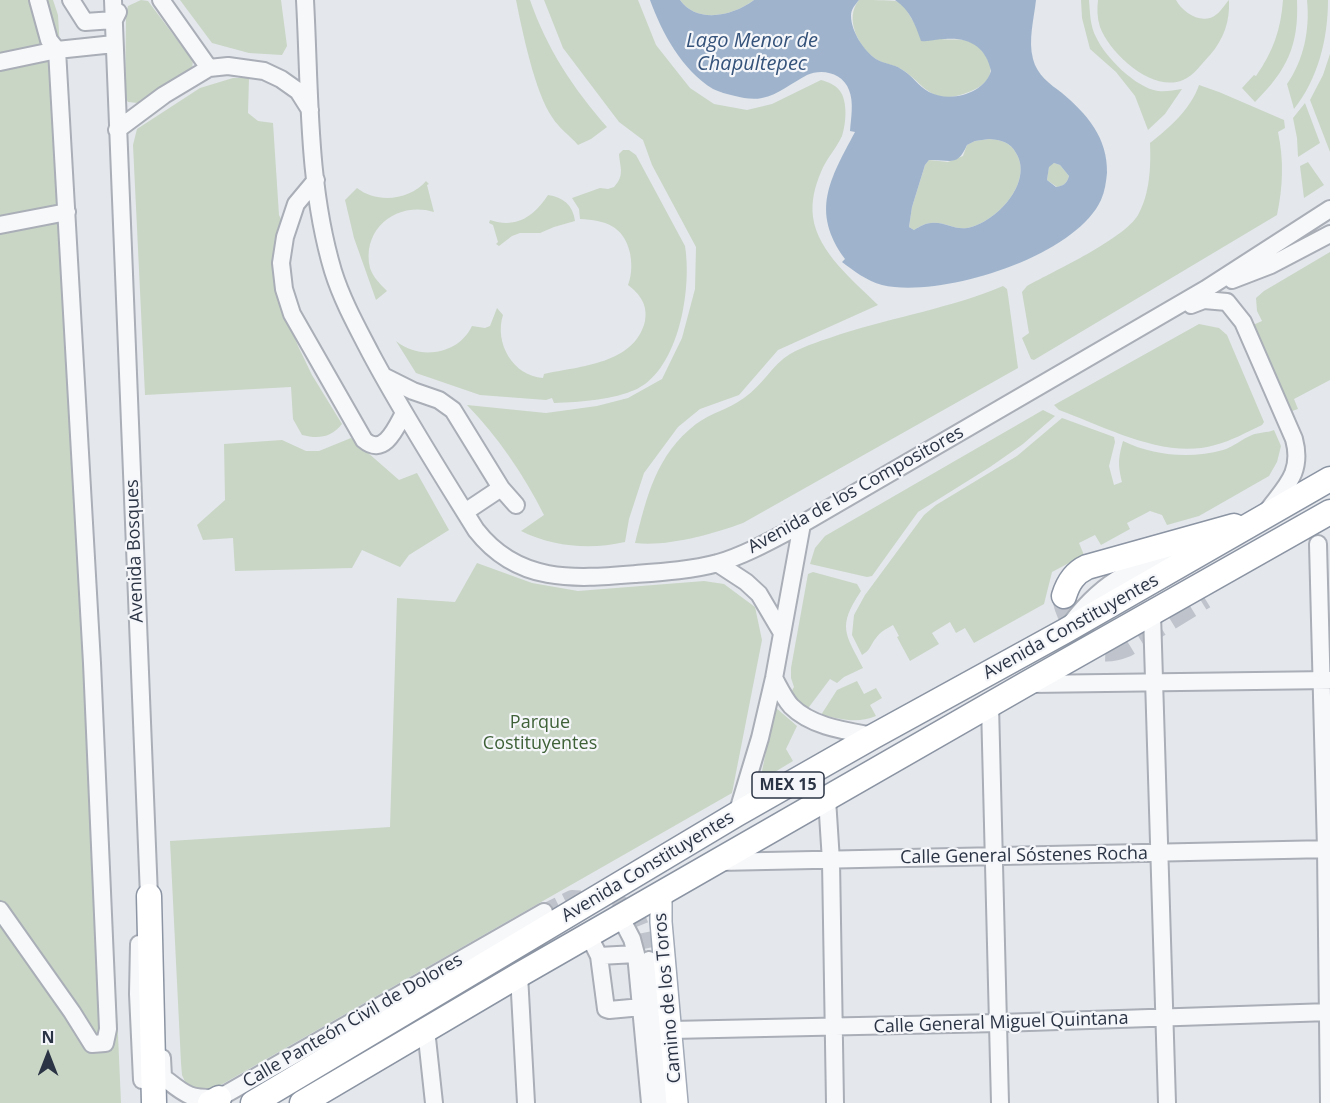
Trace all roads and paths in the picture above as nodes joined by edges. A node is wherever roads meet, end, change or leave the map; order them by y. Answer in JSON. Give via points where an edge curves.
{"nodes":[{"id":1,"x":38,"y":0,"type":"edge"},
{"id":2,"x":71,"y":0,"type":"edge"},
{"id":3,"x":113,"y":0,"type":"edge"},
{"id":4,"x":123,"y":0,"type":"edge"},
{"id":5,"x":161,"y":0,"type":"edge"},
{"id":6,"x":305,"y":0,"type":"edge"},
{"id":7,"x":114,"y":20,"type":"junction"},
{"id":8,"x":114,"y":44,"type":"junction"},
{"id":9,"x":57,"y":50,"type":"junction"},
{"id":10,"x":0,"y":62,"type":"edge"},
{"id":11,"x":209,"y":68,"type":"junction"},
{"id":12,"x":311,"y":111,"type":"junction"},
{"id":13,"x":117,"y":130,"type":"junction"},
{"id":14,"x":316,"y":180,"type":"junction"},
{"id":15,"x":1330,"y":209,"type":"edge"},
{"id":16,"x":67,"y":212,"type":"junction"},
{"id":17,"x":0,"y":225,"type":"edge"},
{"id":18,"x":1330,"y":234,"type":"edge"},
{"id":19,"x":1206,"y":289,"type":"junction"},
{"id":20,"x":1154,"y":320,"type":"junction"},
{"id":21,"x":382,"y":375,"type":"junction"},
{"id":22,"x":404,"y":413,"type":"junction"},
{"id":23,"x":1330,"y":479,"type":"edge"},
{"id":24,"x":501,"y":488,"type":"junction"},
{"id":25,"x":516,"y":505,"type":"dead end"},
{"id":26,"x":465,"y":512,"type":"junction"},
{"id":27,"x":1330,"y":512,"type":"edge"},
{"id":28,"x":1260,"y":520,"type":"junction"},
{"id":29,"x":802,"y":524,"type":"junction"},
{"id":30,"x":1324,"y":535,"type":"edge"},
{"id":31,"x":717,"y":563,"type":"junction"},
{"id":32,"x":1064,"y":596,"type":"dead end"},
{"id":33,"x":1204,"y":597,"type":"tunnel mouth"},
{"id":34,"x":1152,"y":614,"type":"junction"},
{"id":35,"x":782,"y":633,"type":"junction"},
{"id":36,"x":774,"y":678,"type":"junction"},
{"id":37,"x":1325,"y":680,"type":"edge"},
{"id":38,"x":1154,"y":682,"type":"junction"},
{"id":39,"x":1026,"y":684,"type":"junction"},
{"id":40,"x":990,"y":705,"type":"junction"},
{"id":41,"x":874,"y":736,"type":"junction"},
{"id":42,"x":827,"y":799,"type":"junction"},
{"id":43,"x":737,"y":814,"type":"junction"},
{"id":44,"x":1328,"y":849,"type":"edge"},
{"id":45,"x":1160,"y":852,"type":"junction"},
{"id":46,"x":995,"y":856,"type":"junction"},
{"id":47,"x":831,"y":861,"type":"junction"},
{"id":48,"x":718,"y":862,"type":"junction"},
{"id":49,"x":661,"y":893,"type":"junction"},
{"id":50,"x":149,"y":896,"type":"junction"},
{"id":51,"x":0,"y":910,"type":"edge"},
{"id":52,"x":544,"y":912,"type":"tunnel mouth"},
{"id":53,"x":621,"y":918,"type":"junction"},
{"id":54,"x":594,"y":946,"type":"junction"},
{"id":55,"x":642,"y":957,"type":"junction"},
{"id":56,"x":519,"y":975,"type":"junction"},
{"id":57,"x":642,"y":1006,"type":"junction"},
{"id":58,"x":1329,"y":1012,"type":"edge"},
{"id":59,"x":1164,"y":1018,"type":"junction"},
{"id":60,"x":999,"y":1023,"type":"junction"},
{"id":61,"x":834,"y":1028,"type":"junction"},
{"id":62,"x":426,"y":1029,"type":"junction"},
{"id":63,"x":671,"y":1030,"type":"junction"},
{"id":64,"x":163,"y":1077,"type":"junction"},
{"id":65,"x":214,"y":1100,"type":"edge"},
{"id":66,"x":154,"y":1102,"type":"edge"},
{"id":67,"x":252,"y":1103,"type":"edge"},
{"id":68,"x":302,"y":1103,"type":"edge"},
{"id":69,"x":434,"y":1103,"type":"edge"},
{"id":70,"x":526,"y":1103,"type":"edge"},
{"id":71,"x":650,"y":1103,"type":"edge"},
{"id":72,"x":665,"y":1103,"type":"edge"},
{"id":73,"x":677,"y":1103,"type":"edge"},
{"id":74,"x":835,"y":1103,"type":"edge"},
{"id":75,"x":1000,"y":1103,"type":"edge"},
{"id":76,"x":1167,"y":1103,"type":"edge"},
{"id":77,"x":1329,"y":1103,"type":"edge"}],
"edges":[{"from":1,"to":9,"type":"street","via":[[49,40]]},
{"from":2,"to":7,"type":"street","via":[[85,22]]},
{"from":3,"to":7,"type":"street","name":"Avenida Bosques"},
{"from":4,"to":7,"type":"street"},
{"from":5,"to":11,"type":"street"},
{"from":6,"to":12,"type":"street","name":"Avenida de los Compositores"},
{"from":7,"to":8,"type":"street","name":"Avenida Bosques"},
{"from":8,"to":9,"type":"street"},
{"from":8,"to":13,"type":"street","name":"Avenida Bosques"},
{"from":9,"to":10,"type":"street"},
{"from":9,"to":16,"type":"street"},
{"from":11,"to":12,"type":"street","via":[[228,66],[264,71],[298,91]]},
{"from":11,"to":13,"type":"street"},
{"from":12,"to":14,"type":"street","name":"Avenida de los Compositores"},
{"from":13,"to":50,"type":"street","name":"Avenida Bosques"},
{"from":14,"to":21,"type":"street","name":"Avenida de los Compositores","via":[[334,273]]},
{"from":14,"to":22,"type":"street","via":[[296,204],[285,237],[281,263],[292,314],[368,444],[378,446],[388,441]]},
{"from":15,"to":19,"type":"street","name":"Avenida de los Compositores"},
{"from":16,"to":17,"type":"street"},
{"from":16,"to":51,"type":"street","via":[[93,675],[108,1029],[105,1043],[92,1044]]},
{"from":18,"to":19,"type":"street","via":[[1271,265]]},
{"from":19,"to":20,"type":"street","name":"Avenida de los Compositores"},
{"from":20,"to":28,"type":"street","via":[[1204,300],[1227,302],[1243,322],[1297,451],[1296,470],[1288,485]]},
{"from":20,"to":29,"type":"street","name":"Avenida de los Compositores"},
{"from":21,"to":22,"type":"street","name":"Avenida de los Compositores"},
{"from":21,"to":24,"type":"street","via":[[453,410]]},
{"from":22,"to":26,"type":"street","name":"Avenida de los Compositores"},
{"from":23,"to":28,"type":"highway","name":"Avenida Constituyentes","number":"MEX 15"},
{"from":24,"to":25,"type":"street"},
{"from":24,"to":26,"type":"street"},
{"from":26,"to":31,"type":"street","name":"Avenida de los Compositores","via":[[492,548],[518,566],[541,574],[618,575],[679,571]]},
{"from":27,"to":34,"type":"highway","name":"Avenida Constituyentes","number":"MEX 15"},
{"from":28,"to":32,"type":"highway","via":[[1087,567],[1072,578]]},
{"from":28,"to":41,"type":"highway","name":"Avenida Constituyentes","number":"MEX 15"},
{"from":29,"to":31,"type":"street","name":"Avenida de los Compositores"},
{"from":29,"to":35,"type":"street"},
{"from":30,"to":33,"type":"highway"},
{"from":30,"to":37,"type":"street"},
{"from":31,"to":35,"type":"street","via":[[759,594]]},
{"from":34,"to":38,"type":"street"},
{"from":34,"to":39,"type":"highway","name":"Avenida Constituyentes","number":"MEX 15"},
{"from":35,"to":36,"type":"street"},
{"from":36,"to":41,"type":"street","via":[[790,705],[807,718]]},
{"from":36,"to":43,"type":"street"},
{"from":37,"to":38,"type":"street"},
{"from":37,"to":44,"type":"street"},
{"from":38,"to":39,"type":"street"},
{"from":38,"to":45,"type":"street"},
{"from":39,"to":40,"type":"highway","name":"Avenida Constituyentes","number":"MEX 15"},
{"from":40,"to":42,"type":"highway","name":"Avenida Constituyentes","number":"MEX 15"},
{"from":40,"to":46,"type":"street"},
{"from":41,"to":43,"type":"highway","name":"Avenida Constituyentes","number":"MEX 15"},
{"from":42,"to":47,"type":"street"},
{"from":42,"to":48,"type":"highway","name":"Avenida Constituyentes","number":"MEX 15"},
{"from":43,"to":67,"type":"highway","name":"Avenida Constituyentes","number":"MEX 15"},
{"from":44,"to":45,"type":"street","name":"Calle General Sóstenes Rocha"},
{"from":44,"to":58,"type":"street"},
{"from":45,"to":46,"type":"street","name":"Calle General Sóstenes Rocha"},
{"from":45,"to":59,"type":"street"},
{"from":46,"to":47,"type":"street","name":"Calle General Sóstenes Rocha"},
{"from":46,"to":60,"type":"street"},
{"from":47,"to":48,"type":"street","name":"Calle General Sóstenes Rocha"},
{"from":47,"to":61,"type":"street"},
{"from":48,"to":49,"type":"highway","name":"Avenida Constituyentes","number":"MEX 15"},
{"from":49,"to":53,"type":"highway","name":"Avenida Constituyentes","number":"MEX 15"},
{"from":49,"to":63,"type":"main road","name":"Camino de los Toros"},
{"from":50,"to":64,"type":"street","via":[[160,959]]},
{"from":50,"to":66,"type":"highway"},
{"from":52,"to":65,"type":"street","name":"Calle Panteón Civil de Dolores"},
{"from":53,"to":54,"type":"highway","name":"Avenida Constituyentes","number":"MEX 15"},
{"from":53,"to":55,"type":"street"},
{"from":54,"to":55,"type":"street"},
{"from":54,"to":56,"type":"highway","name":"Avenida Constituyentes","number":"MEX 15"},
{"from":54,"to":57,"type":"street","via":[[606,1009]]},
{"from":55,"to":57,"type":"street"},
{"from":55,"to":72,"type":"street","name":"Camino de los Toros"},
{"from":56,"to":62,"type":"highway","name":"Avenida Constituyentes","number":"MEX 15"},
{"from":56,"to":70,"type":"street"},
{"from":57,"to":71,"type":"street"},
{"from":58,"to":59,"type":"street","name":"Calle General Miguel Quintana"},
{"from":58,"to":77,"type":"street"},
{"from":59,"to":60,"type":"street","name":"Calle General Miguel Quintana"},
{"from":59,"to":76,"type":"street"},
{"from":60,"to":61,"type":"street","name":"Calle General Miguel Quintana"},
{"from":60,"to":75,"type":"street"},
{"from":61,"to":63,"type":"street","name":"Calle General Miguel Quintana"},
{"from":61,"to":74,"type":"street"},
{"from":62,"to":68,"type":"highway","name":"Avenida Constituyentes","number":"MEX 15"},
{"from":62,"to":69,"type":"street"},
{"from":63,"to":73,"type":"main road","name":"Camino de los Toros"},
{"from":64,"to":65,"type":"street","name":"Calle Panteón Civil de Dolores","via":[[191,1097]]},
{"from":64,"to":66,"type":"highway"}]}
